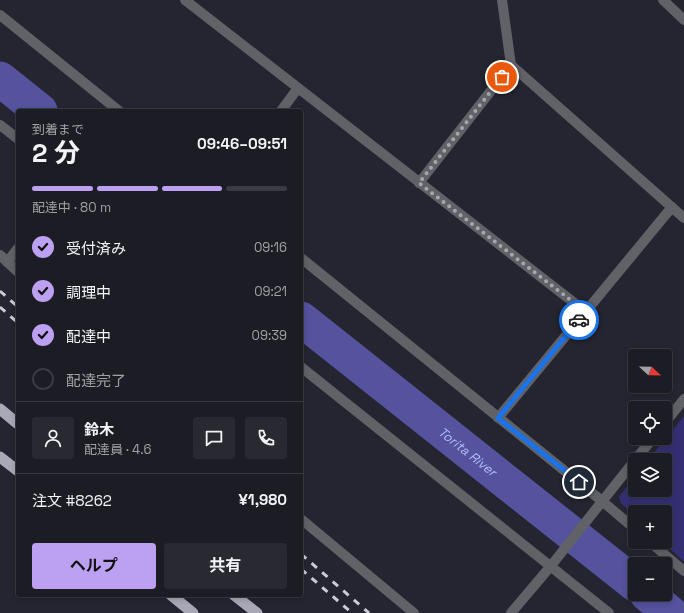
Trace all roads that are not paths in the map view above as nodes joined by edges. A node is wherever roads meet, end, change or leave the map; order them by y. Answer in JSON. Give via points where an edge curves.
{"nodes":[{"id":1,"x":185,"y":0,"type":"edge"},
{"id":2,"x":502,"y":0,"type":"edge"},
{"id":3,"x":663,"y":0,"type":"edge"},
{"id":4,"x":0,"y":15,"type":"edge"},
{"id":5,"x":684,"y":20,"type":"edge"},
{"id":6,"x":511,"y":65,"type":"junction"},
{"id":7,"x":298,"y":88,"type":"junction"},
{"id":8,"x":117,"y":109,"type":"edge"},
{"id":9,"x":282,"y":109,"type":"edge"},
{"id":10,"x":0,"y":125,"type":"edge"},
{"id":11,"x":16,"y":137,"type":"edge"},
{"id":12,"x":419,"y":183,"type":"junction"},
{"id":13,"x":672,"y":207,"type":"junction"},
{"id":14,"x":684,"y":218,"type":"edge"},
{"id":15,"x":16,"y":250,"type":"edge"},
{"id":16,"x":4,"y":259,"type":"edge"},
{"id":17,"x":303,"y":260,"type":"edge"},
{"id":18,"x":16,"y":270,"type":"edge"},
{"id":19,"x":586,"y":312,"type":"junction"},
{"id":20,"x":303,"y":369,"type":"edge"},
{"id":21,"x":684,"y":399,"type":"edge"},
{"id":22,"x":0,"y":409,"type":"edge"},
{"id":23,"x":672,"y":414,"type":"edge"},
{"id":24,"x":498,"y":418,"type":"junction"},
{"id":25,"x":16,"y":422,"type":"edge"},
{"id":26,"x":647,"y":445,"type":"edge"},
{"id":27,"x":641,"y":453,"type":"edge"},
{"id":28,"x":0,"y":457,"type":"edge"},
{"id":29,"x":16,"y":469,"type":"edge"},
{"id":30,"x":628,"y":469,"type":"edge"},
{"id":31,"x":602,"y":501,"type":"junction"},
{"id":32,"x":303,"y":521,"type":"edge"},
{"id":33,"x":628,"y":523,"type":"edge"},
{"id":34,"x":658,"y":549,"type":"edge"},
{"id":35,"x":550,"y":567,"type":"junction"},
{"id":36,"x":684,"y":572,"type":"edge"},
{"id":37,"x":174,"y":597,"type":"edge"},
{"id":38,"x":237,"y":597,"type":"edge"},
{"id":39,"x":194,"y":613,"type":"edge"},
{"id":40,"x":257,"y":613,"type":"edge"},
{"id":41,"x":414,"y":613,"type":"edge"},
{"id":42,"x":511,"y":613,"type":"edge"},
{"id":43,"x":609,"y":613,"type":"edge"}],
"edges":[{"from":1,"to":7,"type":"street"},
{"from":2,"to":6,"type":"street"},
{"from":3,"to":5,"type":"street"},
{"from":4,"to":8,"type":"street"},
{"from":6,"to":12,"type":"street"},
{"from":6,"to":13,"type":"street"},
{"from":7,"to":9,"type":"street"},
{"from":7,"to":12,"type":"street"},
{"from":10,"to":11,"type":"street"},
{"from":12,"to":19,"type":"street"},
{"from":13,"to":14,"type":"street"},
{"from":13,"to":19,"type":"street"},
{"from":15,"to":16,"type":"street"},
{"from":16,"to":18,"type":"street"},
{"from":17,"to":24,"type":"street"},
{"from":19,"to":24,"type":"street"},
{"from":20,"to":35,"type":"street"},
{"from":21,"to":23,"type":"street"},
{"from":22,"to":25,"type":"highway"},
{"from":24,"to":31,"type":"street"},
{"from":26,"to":27,"type":"street"},
{"from":28,"to":29,"type":"highway"},
{"from":30,"to":31,"type":"street"},
{"from":31,"to":33,"type":"street"},
{"from":31,"to":35,"type":"street"},
{"from":32,"to":41,"type":"street"},
{"from":34,"to":36,"type":"street"},
{"from":35,"to":42,"type":"street"},
{"from":35,"to":43,"type":"street"},
{"from":37,"to":39,"type":"highway"},
{"from":38,"to":40,"type":"highway"}]}
